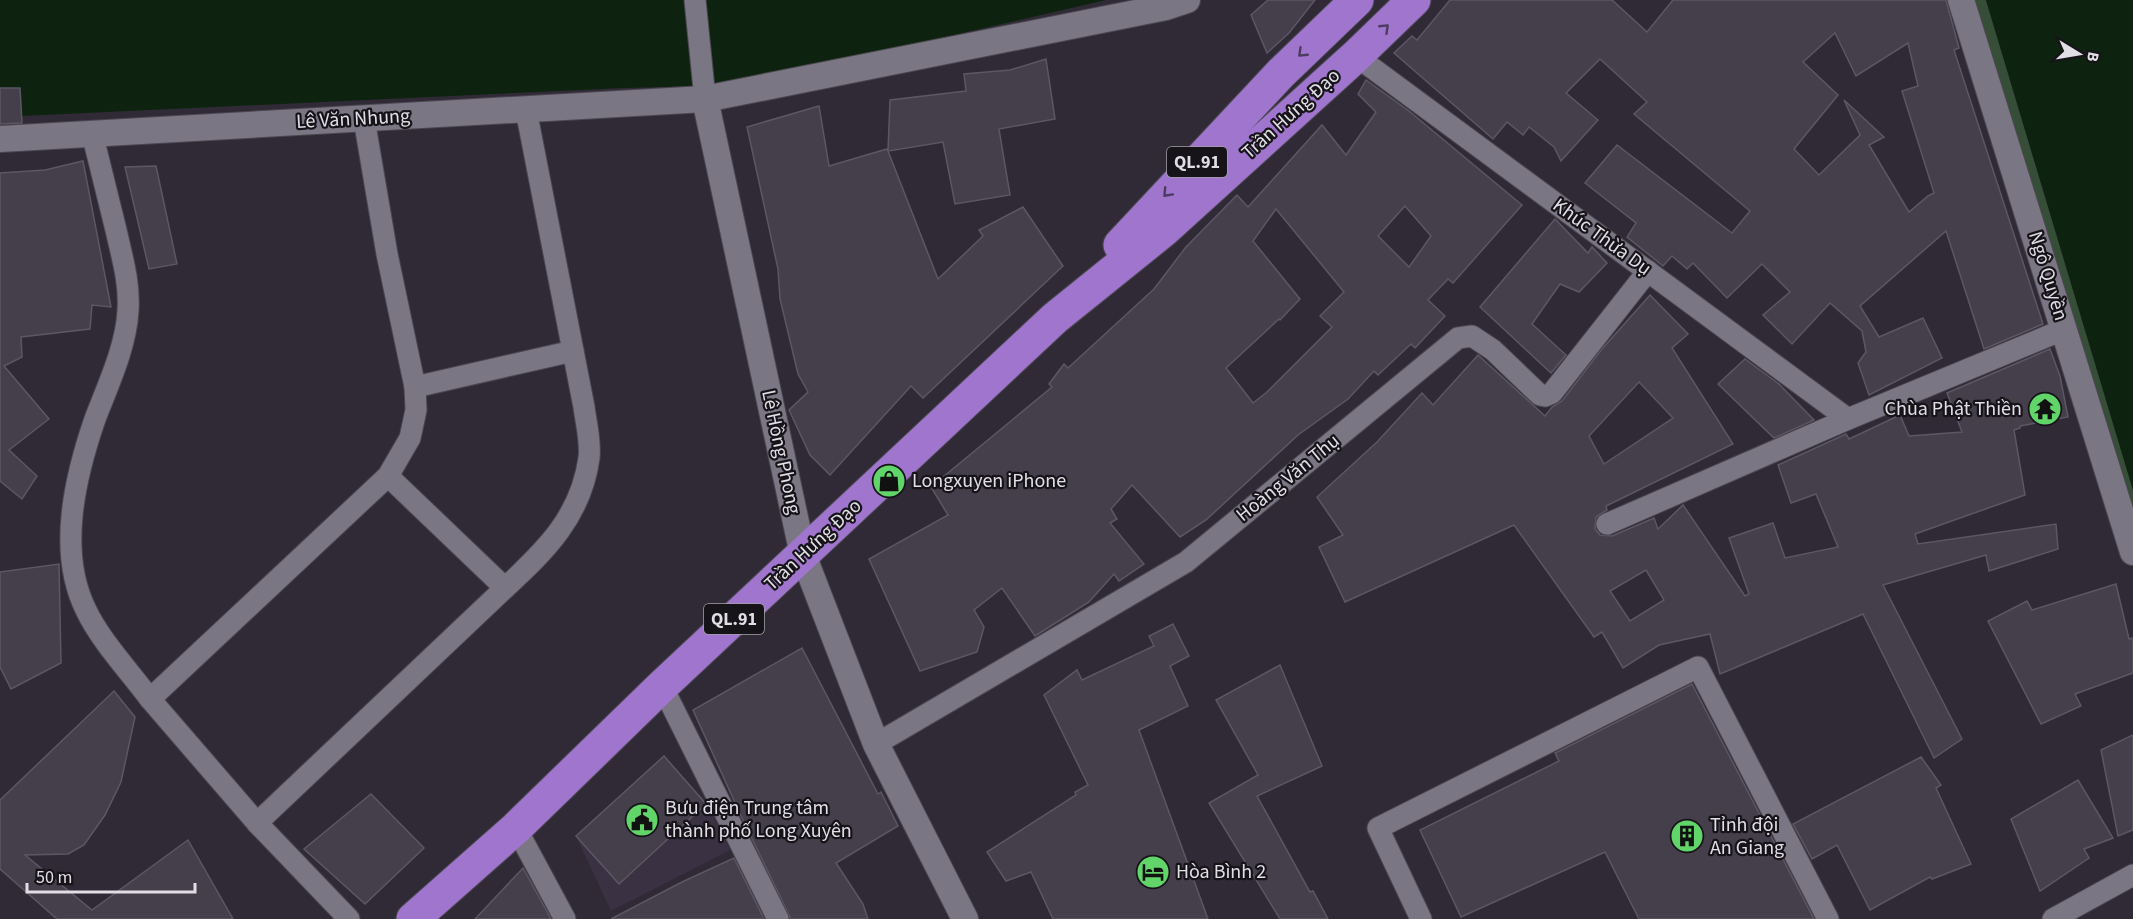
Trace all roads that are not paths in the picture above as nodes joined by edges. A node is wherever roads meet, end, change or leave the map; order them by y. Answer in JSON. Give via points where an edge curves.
{"nodes":[{"id":1,"x":695,"y":0,"type":"edge"},
{"id":2,"x":1187,"y":0,"type":"edge"},
{"id":3,"x":1414,"y":0,"type":"edge"},
{"id":4,"x":1961,"y":0,"type":"edge"},
{"id":5,"x":1350,"y":4,"type":"edge"},
{"id":6,"x":1356,"y":56,"type":"junction"},
{"id":7,"x":704,"y":90,"type":"junction"},
{"id":8,"x":526,"y":110,"type":"junction"},
{"id":9,"x":364,"y":119,"type":"junction"},
{"id":10,"x":92,"y":133,"type":"junction"},
{"id":11,"x":0,"y":139,"type":"edge"},
{"id":12,"x":1648,"y":271,"type":"junction"},
{"id":13,"x":1056,"y":318,"type":"junction"},
{"id":14,"x":2065,"y":329,"type":"junction"},
{"id":15,"x":573,"y":351,"type":"junction"},
{"id":16,"x":416,"y":387,"type":"junction"},
{"id":17,"x":1848,"y":419,"type":"junction"},
{"id":18,"x":388,"y":476,"type":"junction"},
{"id":19,"x":1607,"y":524,"type":"dead end"},
{"id":20,"x":2133,"y":552,"type":"edge"},
{"id":21,"x":803,"y":555,"type":"junction"},
{"id":22,"x":505,"y":588,"type":"junction"},
{"id":23,"x":662,"y":686,"type":"junction"},
{"id":24,"x":150,"y":699,"type":"junction"},
{"id":25,"x":876,"y":744,"type":"junction"},
{"id":26,"x":257,"y":823,"type":"junction"},
{"id":27,"x":516,"y":828,"type":"junction"},
{"id":28,"x":2133,"y":875,"type":"edge"},
{"id":29,"x":349,"y":919,"type":"edge"},
{"id":30,"x":413,"y":919,"type":"edge"},
{"id":31,"x":565,"y":919,"type":"edge"},
{"id":32,"x":778,"y":919,"type":"edge"},
{"id":33,"x":965,"y":919,"type":"edge"},
{"id":34,"x":1421,"y":919,"type":"edge"},
{"id":35,"x":1828,"y":919,"type":"edge"},
{"id":36,"x":2053,"y":919,"type":"edge"}],
"edges":[{"from":1,"to":7,"type":"street"},
{"from":2,"to":7,"type":"street","name":"Lê Văn Nhung","via":[[1166,7]]},
{"from":6,"to":3,"type":"highway","name":"Trần Hưng Đạo","number":"QL.91","one_way":true},
{"from":4,"to":14,"type":"street","name":"Ngô Quyền"},
{"from":5,"to":13,"type":"highway","name":"Trần Hưng Đạo","number":"QL.91","one_way":true,"via":[[1154,207]]},
{"from":6,"to":12,"type":"street","name":"Khúc Thừa Dụ"},
{"from":6,"to":13,"type":"highway","name":"Trần Hưng Đạo","number":"QL.91","via":[[1163,231]]},
{"from":7,"to":8,"type":"street","name":"Lê Văn Nhung"},
{"from":7,"to":21,"type":"street","name":"Lê Hồng Phong"},
{"from":8,"to":9,"type":"street","name":"Lê Văn Nhung"},
{"from":8,"to":15,"type":"street"},
{"from":9,"to":10,"type":"street","name":"Lê Văn Nhung"},
{"from":9,"to":16,"type":"street","via":[[387,254]]},
{"from":10,"to":11,"type":"street","name":"Lê Văn Nhung"},
{"from":10,"to":24,"type":"street","via":[[128,281],[128,312],[77,481],[72,562],[76,587],[86,611]]},
{"from":12,"to":17,"type":"street","name":"Khúc Thừa Dụ"},
{"from":12,"to":25,"type":"street","name":"Hoàng Văn Thụ","via":[[1552,393],[1540,395],[1493,350],[1472,336],[1458,338],[1186,562]]},
{"from":13,"to":21,"type":"highway","name":"Trần Hưng Đạo","number":"QL.91"},
{"from":14,"to":17,"type":"street"},
{"from":14,"to":20,"type":"street","name":"Ngô Quyền"},
{"from":15,"to":16,"type":"street"},
{"from":15,"to":22,"type":"street","via":[[588,436],[589,457],[583,483],[573,511],[560,531]]},
{"from":16,"to":18,"type":"street","via":[[410,438]]},
{"from":17,"to":19,"type":"street"},
{"from":18,"to":22,"type":"street"},
{"from":18,"to":24,"type":"street"},
{"from":21,"to":23,"type":"highway","name":"Trần Hưng Đạo","number":"QL.91"},
{"from":21,"to":25,"type":"street","name":"Lê Hồng Phong"},
{"from":22,"to":26,"type":"street"},
{"from":23,"to":27,"type":"highway","name":"Trần Hưng Đạo","number":"QL.91"},
{"from":23,"to":32,"type":"street"},
{"from":24,"to":26,"type":"street"},
{"from":25,"to":33,"type":"street","name":"Lê Hồng Phong"},
{"from":26,"to":29,"type":"street"},
{"from":27,"to":30,"type":"highway","name":"Trần Hưng Đạo","number":"QL.91"},
{"from":27,"to":31,"type":"street"},
{"from":28,"to":36,"type":"street"},
{"from":34,"to":35,"type":"street","via":[[1378,828],[1698,667]]}]}
